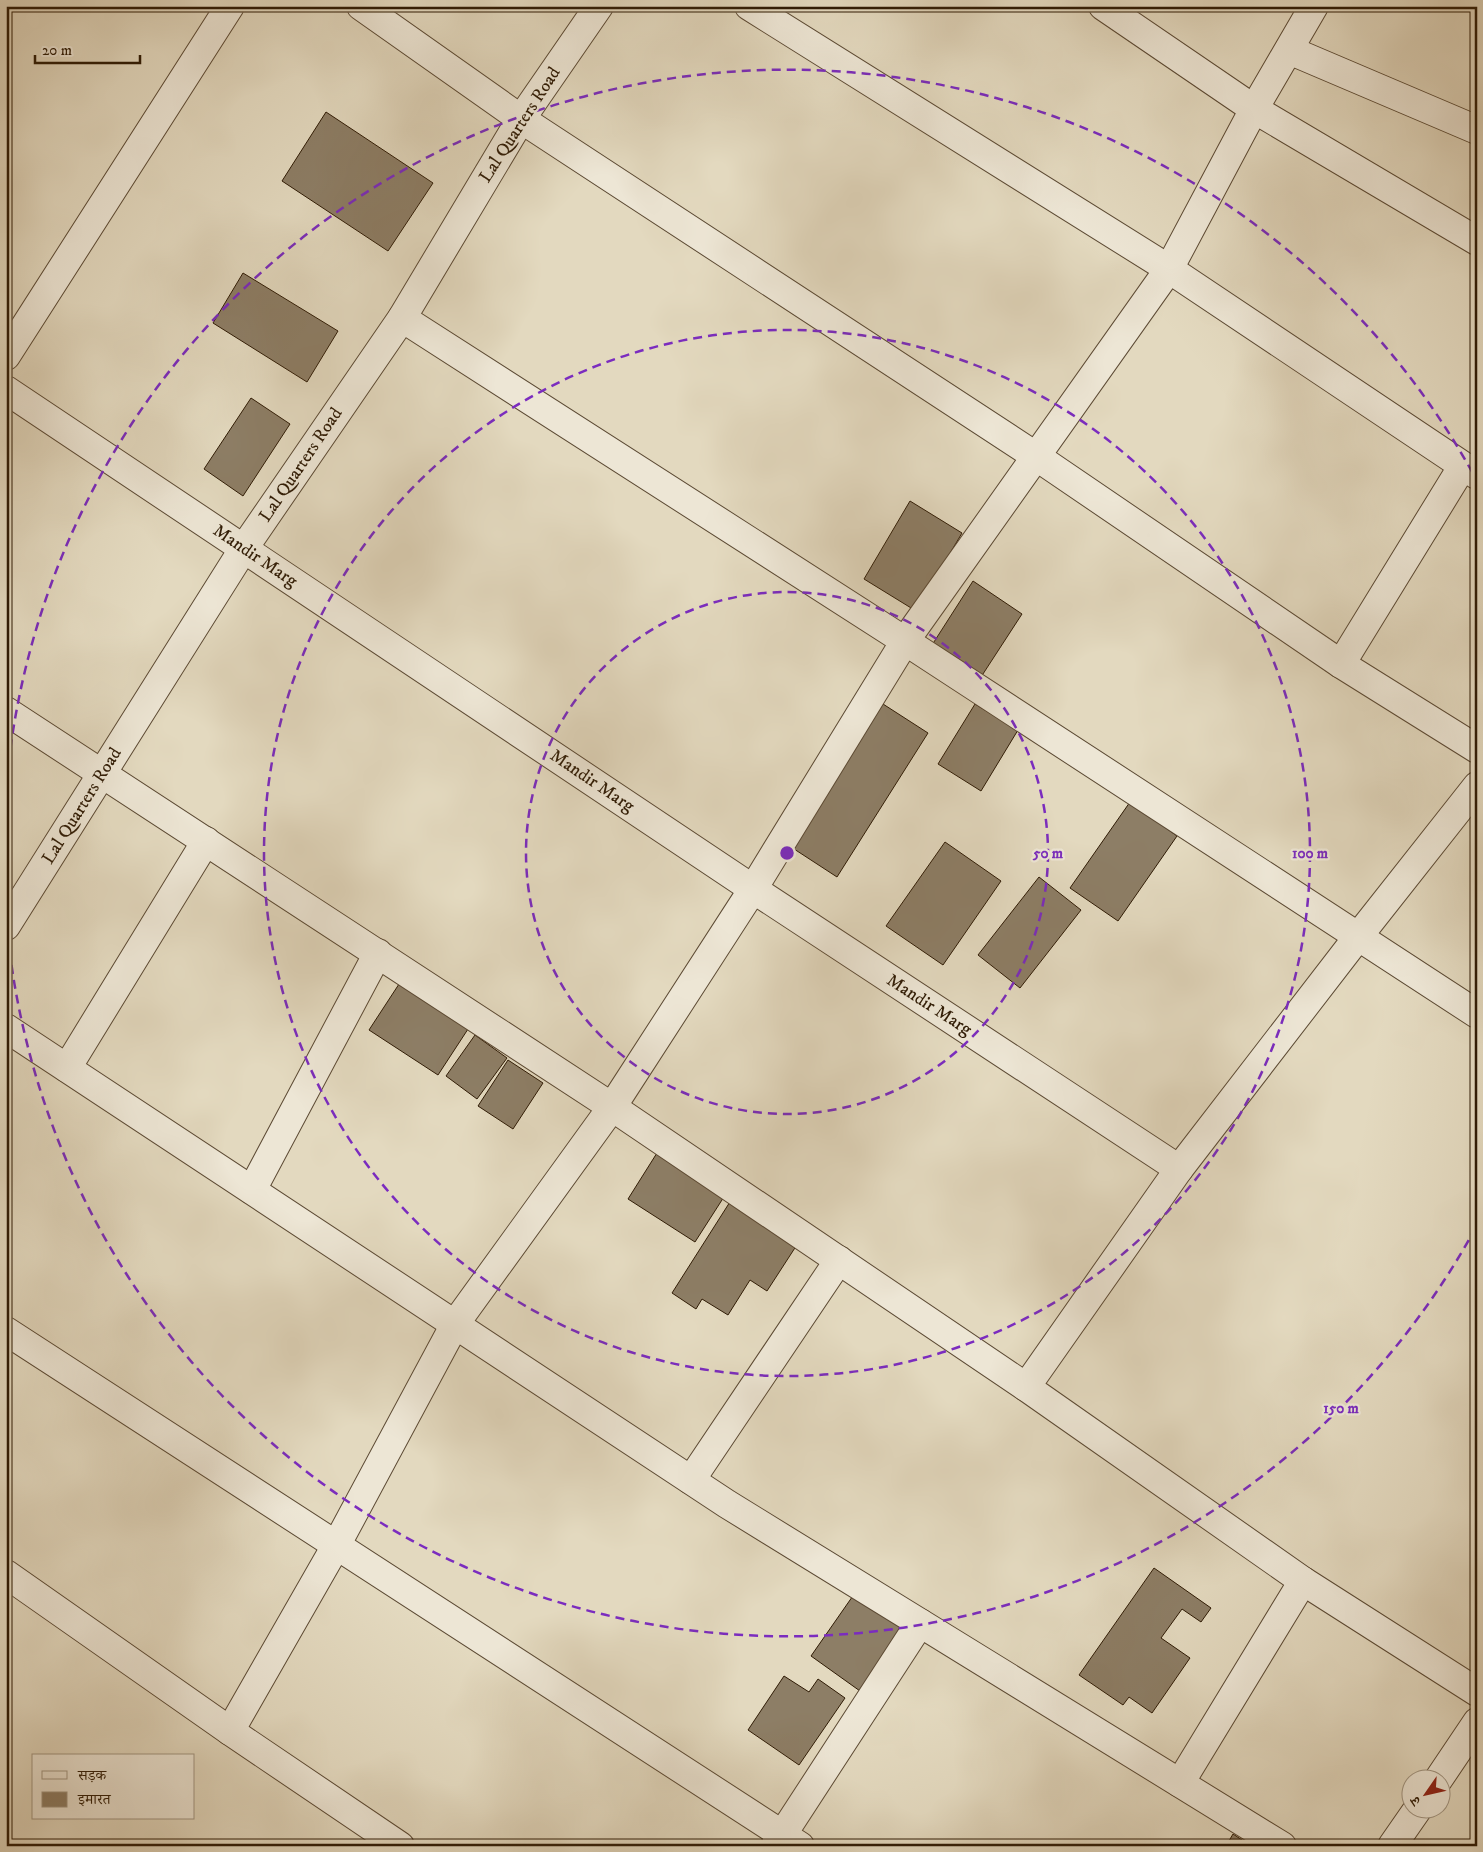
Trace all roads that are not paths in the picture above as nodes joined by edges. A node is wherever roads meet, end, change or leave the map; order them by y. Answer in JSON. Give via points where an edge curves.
{"nodes":[{"id":1,"x":230,"y":6,"type":"edge"},
{"id":2,"x":361,"y":6,"type":"edge"},
{"id":3,"x":599,"y":6,"type":"edge"},
{"id":4,"x":749,"y":6,"type":"edge"},
{"id":5,"x":1103,"y":6,"type":"edge"},
{"id":6,"x":1314,"y":6,"type":"edge"},
{"id":7,"x":1289,"y":50,"type":"junction"},
{"id":8,"x":1254,"y":109,"type":"junction"},
{"id":9,"x":521,"y":118,"type":"junction"},
{"id":10,"x":1477,"y":130,"type":"edge"},
{"id":11,"x":1477,"y":241,"type":"edge"},
{"id":12,"x":1170,"y":269,"type":"junction"},
{"id":13,"x":402,"y":318,"type":"junction"},
{"id":14,"x":6,"y":356,"type":"edge"},
{"id":15,"x":6,"y":390,"type":"edge"},
{"id":16,"x":1037,"y":457,"type":"junction"},
{"id":17,"x":1470,"y":471,"type":"edge"},
{"id":18,"x":244,"y":548,"type":"junction"},
{"id":19,"x":905,"y":641,"type":"junction"},
{"id":20,"x":1341,"y":664,"type":"junction"},
{"id":21,"x":6,"y":711,"type":"edge"},
{"id":22,"x":1477,"y":749,"type":"edge"},
{"id":23,"x":102,"y":774,"type":"junction"},
{"id":24,"x":1477,"y":786,"type":"edge"},
{"id":25,"x":206,"y":842,"type":"junction"},
{"id":26,"x":753,"y":889,"type":"junction"},
{"id":27,"x":6,"y":926,"type":"edge"},
{"id":28,"x":1356,"y":938,"type":"junction"},
{"id":29,"x":378,"y":954,"type":"junction"},
{"id":30,"x":1477,"y":1014,"type":"edge"},
{"id":31,"x":6,"y":1028,"type":"edge"},
{"id":32,"x":67,"y":1068,"type":"junction"},
{"id":33,"x":612,"y":1107,"type":"junction"},
{"id":34,"x":1179,"y":1169,"type":"junction"},
{"id":35,"x":252,"y":1190,"type":"junction"},
{"id":36,"x":840,"y":1260,"type":"junction"},
{"id":37,"x":455,"y":1324,"type":"junction"},
{"id":38,"x":6,"y":1331,"type":"edge"},
{"id":39,"x":1026,"y":1387,"type":"junction"},
{"id":40,"x":691,"y":1480,"type":"junction"},
{"id":41,"x":337,"y":1544,"type":"junction"},
{"id":42,"x":6,"y":1574,"type":"edge"},
{"id":43,"x":1303,"y":1581,"type":"junction"},
{"id":44,"x":920,"y":1623,"type":"junction"},
{"id":45,"x":1477,"y":1692,"type":"edge"},
{"id":46,"x":1477,"y":1722,"type":"edge"},
{"id":47,"x":230,"y":1731,"type":"junction"},
{"id":48,"x":1468,"y":1754,"type":"edge"},
{"id":49,"x":1450,"y":1770,"type":"edge"},
{"id":50,"x":1180,"y":1783,"type":"junction"},
{"id":51,"x":1410,"y":1820,"type":"edge"},
{"id":52,"x":786,"y":1842,"type":"edge"},
{"id":53,"x":400,"y":1846,"type":"edge"},
{"id":54,"x":1282,"y":1846,"type":"edge"},
{"id":55,"x":1392,"y":1846,"type":"edge"}],
"edges":[{"from":1,"to":14,"type":"street"},
{"from":2,"to":9,"type":"street"},
{"from":3,"to":9,"type":"street","name":"Lal Quarters Road"},
{"from":4,"to":12,"type":"street"},
{"from":5,"to":8,"type":"street"},
{"from":6,"to":7,"type":"street"},
{"from":7,"to":8,"type":"street"},
{"from":7,"to":10,"type":"street"},
{"from":8,"to":11,"type":"street"},
{"from":8,"to":12,"type":"street"},
{"from":9,"to":13,"type":"street","name":"Lal Quarters Road"},
{"from":9,"to":16,"type":"street"},
{"from":12,"to":16,"type":"street"},
{"from":12,"to":17,"type":"street"},
{"from":13,"to":18,"type":"street","name":"Lal Quarters Road"},
{"from":13,"to":19,"type":"street"},
{"from":15,"to":18,"type":"street","name":"Mandir Marg"},
{"from":16,"to":19,"type":"street"},
{"from":16,"to":20,"type":"street"},
{"from":17,"to":20,"type":"street"},
{"from":18,"to":23,"type":"street","name":"Lal Quarters Road"},
{"from":18,"to":26,"type":"street","name":"Mandir Marg"},
{"from":19,"to":26,"type":"street"},
{"from":19,"to":28,"type":"street"},
{"from":20,"to":22,"type":"street"},
{"from":21,"to":23,"type":"street"},
{"from":23,"to":25,"type":"street"},
{"from":23,"to":27,"type":"street","name":"Lal Quarters Road"},
{"from":24,"to":28,"type":"street"},
{"from":25,"to":29,"type":"street"},
{"from":25,"to":32,"type":"street"},
{"from":26,"to":33,"type":"street"},
{"from":26,"to":34,"type":"street","name":"Mandir Marg"},
{"from":28,"to":30,"type":"street"},
{"from":28,"to":34,"type":"street"},
{"from":29,"to":33,"type":"street"},
{"from":29,"to":35,"type":"street"},
{"from":31,"to":32,"type":"street"},
{"from":32,"to":35,"type":"street"},
{"from":33,"to":36,"type":"street"},
{"from":33,"to":37,"type":"street"},
{"from":34,"to":39,"type":"street"},
{"from":35,"to":37,"type":"street"},
{"from":36,"to":39,"type":"street"},
{"from":36,"to":40,"type":"street"},
{"from":37,"to":40,"type":"street"},
{"from":37,"to":41,"type":"street"},
{"from":38,"to":41,"type":"street"},
{"from":39,"to":43,"type":"street"},
{"from":40,"to":44,"type":"street"},
{"from":41,"to":47,"type":"street"},
{"from":41,"to":52,"type":"street"},
{"from":42,"to":47,"type":"street"},
{"from":43,"to":45,"type":"street"},
{"from":43,"to":50,"type":"street"},
{"from":44,"to":50,"type":"street"},
{"from":44,"to":52,"type":"street"},
{"from":46,"to":48,"type":"street"},
{"from":47,"to":53,"type":"street"},
{"from":48,"to":49,"type":"street"},
{"from":50,"to":54,"type":"street"},
{"from":51,"to":55,"type":"street"}]}
